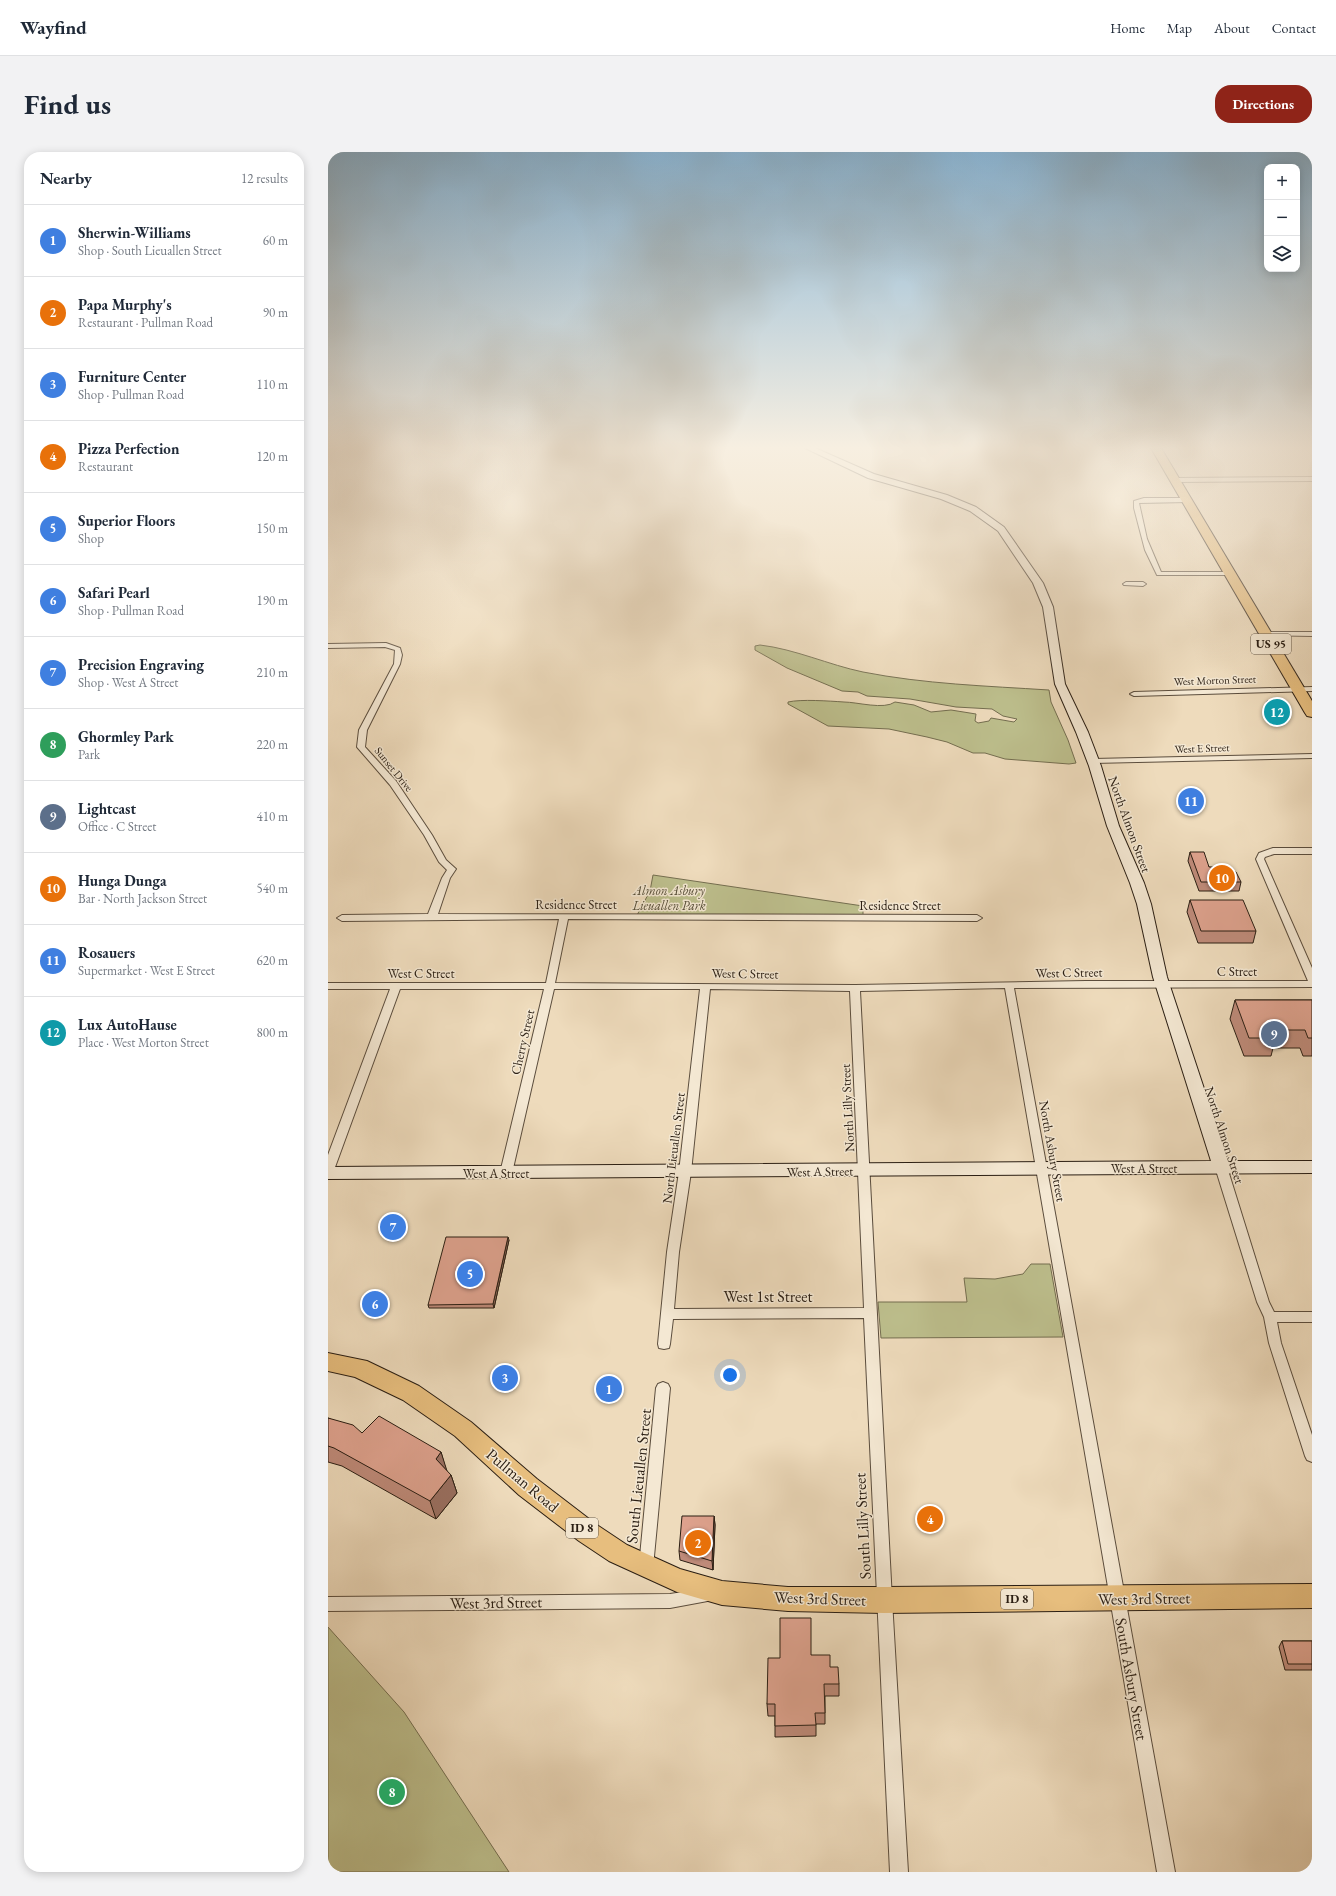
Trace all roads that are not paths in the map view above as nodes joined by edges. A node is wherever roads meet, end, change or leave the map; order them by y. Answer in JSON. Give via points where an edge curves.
{"nodes":[{"id":1,"x":1000,"y":528,"type":"edge"},
{"id":2,"x":1143,"y":528,"type":"edge"},
{"id":3,"x":1204,"y":528,"type":"edge"},
{"id":4,"x":1231,"y":574,"type":"junction"},
{"id":5,"x":1126,"y":584,"type":"dead end"},
{"id":6,"x":1143,"y":584,"type":"dead end"},
{"id":7,"x":1265,"y":634,"type":"junction"},
{"id":8,"x":1312,"y":634,"type":"edge"},
{"id":9,"x":328,"y":646,"type":"edge"},
{"id":10,"x":1298,"y":689,"type":"junction"},
{"id":11,"x":1312,"y":689,"type":"edge"},
{"id":12,"x":1134,"y":694,"type":"dead end"},
{"id":13,"x":1312,"y":713,"type":"edge"},
{"id":14,"x":1312,"y":756,"type":"edge"},
{"id":15,"x":1094,"y":761,"type":"junction"},
{"id":16,"x":1312,"y":851,"type":"edge"},
{"id":17,"x":432,"y":917,"type":"junction"},
{"id":18,"x":564,"y":917,"type":"junction"},
{"id":19,"x":342,"y":918,"type":"dead end"},
{"id":20,"x":977,"y":918,"type":"dead end"},
{"id":21,"x":1312,"y":979,"type":"edge"},
{"id":22,"x":1162,"y":984,"type":"junction"},
{"id":23,"x":1312,"y":984,"type":"edge"},
{"id":24,"x":328,"y":986,"type":"edge"},
{"id":25,"x":396,"y":986,"type":"junction"},
{"id":26,"x":550,"y":986,"type":"junction"},
{"id":27,"x":705,"y":986,"type":"junction"},
{"id":28,"x":1009,"y":986,"type":"junction"},
{"id":29,"x":855,"y":988,"type":"junction"},
{"id":30,"x":1221,"y":1167,"type":"junction"},
{"id":31,"x":1312,"y":1167,"type":"edge"},
{"id":32,"x":1041,"y":1168,"type":"junction"},
{"id":33,"x":864,"y":1170,"type":"junction"},
{"id":34,"x":328,"y":1172,"type":"edge"},
{"id":35,"x":685,"y":1172,"type":"junction"},
{"id":36,"x":506,"y":1173,"type":"junction"},
{"id":37,"x":666,"y":1314,"type":"junction"},
{"id":38,"x":870,"y":1317,"type":"junction"},
{"id":39,"x":1270,"y":1317,"type":"junction"},
{"id":40,"x":1312,"y":1317,"type":"edge"},
{"id":41,"x":1069,"y":1321,"type":"joint"},
{"id":42,"x":664,"y":1344,"type":"dead end"},
{"id":43,"x":328,"y":1362,"type":"edge"},
{"id":44,"x":663,"y":1388,"type":"dead end"},
{"id":45,"x":1312,"y":1456,"type":"edge"},
{"id":46,"x":646,"y":1567,"type":"junction"},
{"id":47,"x":722,"y":1593,"type":"junction"},
{"id":48,"x":1312,"y":1596,"type":"edge"},
{"id":49,"x":1118,"y":1598,"type":"junction"},
{"id":50,"x":884,"y":1600,"type":"junction"},
{"id":51,"x":328,"y":1604,"type":"edge"},
{"id":52,"x":899,"y":1872,"type":"edge"},
{"id":53,"x":1166,"y":1872,"type":"edge"}],
"edges":[{"from":1,"to":15,"type":"street","name":"North Almon Street","via":[[1044,594],[1060,684]]},
{"from":2,"to":4,"type":"street","via":[[1159,574]]},
{"from":3,"to":4,"type":"highway","number":"US 95"},
{"from":4,"to":7,"type":"highway","number":"US 95"},
{"from":5,"to":6,"type":"street"},
{"from":7,"to":8,"type":"street"},
{"from":7,"to":10,"type":"highway","number":"US 95"},
{"from":9,"to":17,"type":"street","name":"Sunset Drive","via":[[386,645],[398,649],[397,664],[363,730],[362,747],[393,783],[443,862],[452,870],[446,878]]},
{"from":10,"to":11,"type":"street","name":"West Morton Street"},
{"from":10,"to":12,"type":"street","name":"West Morton Street"},
{"from":10,"to":13,"type":"highway","number":"US 95"},
{"from":14,"to":15,"type":"street","name":"West E Street"},
{"from":15,"to":22,"type":"street","name":"North Almon Street","via":[[1113,826],[1144,904]]},
{"from":16,"to":21,"type":"street","via":[[1273,851],[1262,854],[1261,863]]},
{"from":17,"to":18,"type":"street","name":"Residence Street"},
{"from":17,"to":19,"type":"street","name":"Residence Street"},
{"from":18,"to":20,"type":"street","name":"Residence Street"},
{"from":18,"to":26,"type":"street","name":"Cherry Street"},
{"from":22,"to":23,"type":"street","name":"C Street"},
{"from":22,"to":28,"type":"street","name":"West C Street"},
{"from":22,"to":30,"type":"street","name":"North Almon Street"},
{"from":24,"to":25,"type":"street","name":"West C Street"},
{"from":25,"to":26,"type":"street","name":"West C Street"},
{"from":25,"to":34,"type":"street"},
{"from":26,"to":27,"type":"street","name":"West C Street"},
{"from":26,"to":36,"type":"street","name":"Cherry Street"},
{"from":27,"to":29,"type":"street","name":"West C Street"},
{"from":27,"to":35,"type":"street","name":"North Lieuallen Street"},
{"from":28,"to":29,"type":"street","name":"West C Street"},
{"from":28,"to":32,"type":"street","name":"North Asbury Street"},
{"from":29,"to":33,"type":"street","name":"North Lilly Street"},
{"from":30,"to":31,"type":"street","name":"West A Street"},
{"from":30,"to":32,"type":"street","name":"West A Street"},
{"from":30,"to":39,"type":"street","name":"North Almon Street"},
{"from":32,"to":33,"type":"street","name":"West A Street"},
{"from":32,"to":41,"type":"street","name":"North Asbury Street"},
{"from":33,"to":35,"type":"street","name":"West A Street"},
{"from":33,"to":38,"type":"street","name":"North Lilly Street"},
{"from":34,"to":36,"type":"street","name":"West A Street"},
{"from":35,"to":36,"type":"street","name":"West A Street"},
{"from":35,"to":37,"type":"street","name":"North Lieuallen Street"},
{"from":37,"to":38,"type":"street","name":"West 1st Street"},
{"from":37,"to":42,"type":"street"},
{"from":38,"to":50,"type":"street","name":"South Lilly Street"},
{"from":39,"to":40,"type":"street"},
{"from":39,"to":45,"type":"street","name":"North Almon Street","via":[[1275,1342]]},
{"from":41,"to":49,"type":"street","name":"South Asbury Street"},
{"from":43,"to":46,"type":"main road","name":"Pullman Road","number":"ID 8","via":[[359,1368],[411,1393],[463,1429],[528,1487],[588,1533]]},
{"from":44,"to":46,"type":"street","name":"South Lieuallen Street"},
{"from":46,"to":47,"type":"main road","name":"Pullman Road","number":"ID 8","via":[[677,1580]]},
{"from":47,"to":50,"type":"main road","name":"West 3rd Street","number":"ID 8","via":[[788,1598]]},
{"from":47,"to":51,"type":"street","name":"West 3rd Street","via":[[670,1601]]},
{"from":48,"to":49,"type":"main road","name":"West 3rd Street","number":"ID 8"},
{"from":49,"to":50,"type":"main road","name":"West 3rd Street","number":"ID 8"},
{"from":49,"to":53,"type":"street","name":"South Asbury Street"},
{"from":50,"to":52,"type":"street","name":"South Lilly Street"}]}
